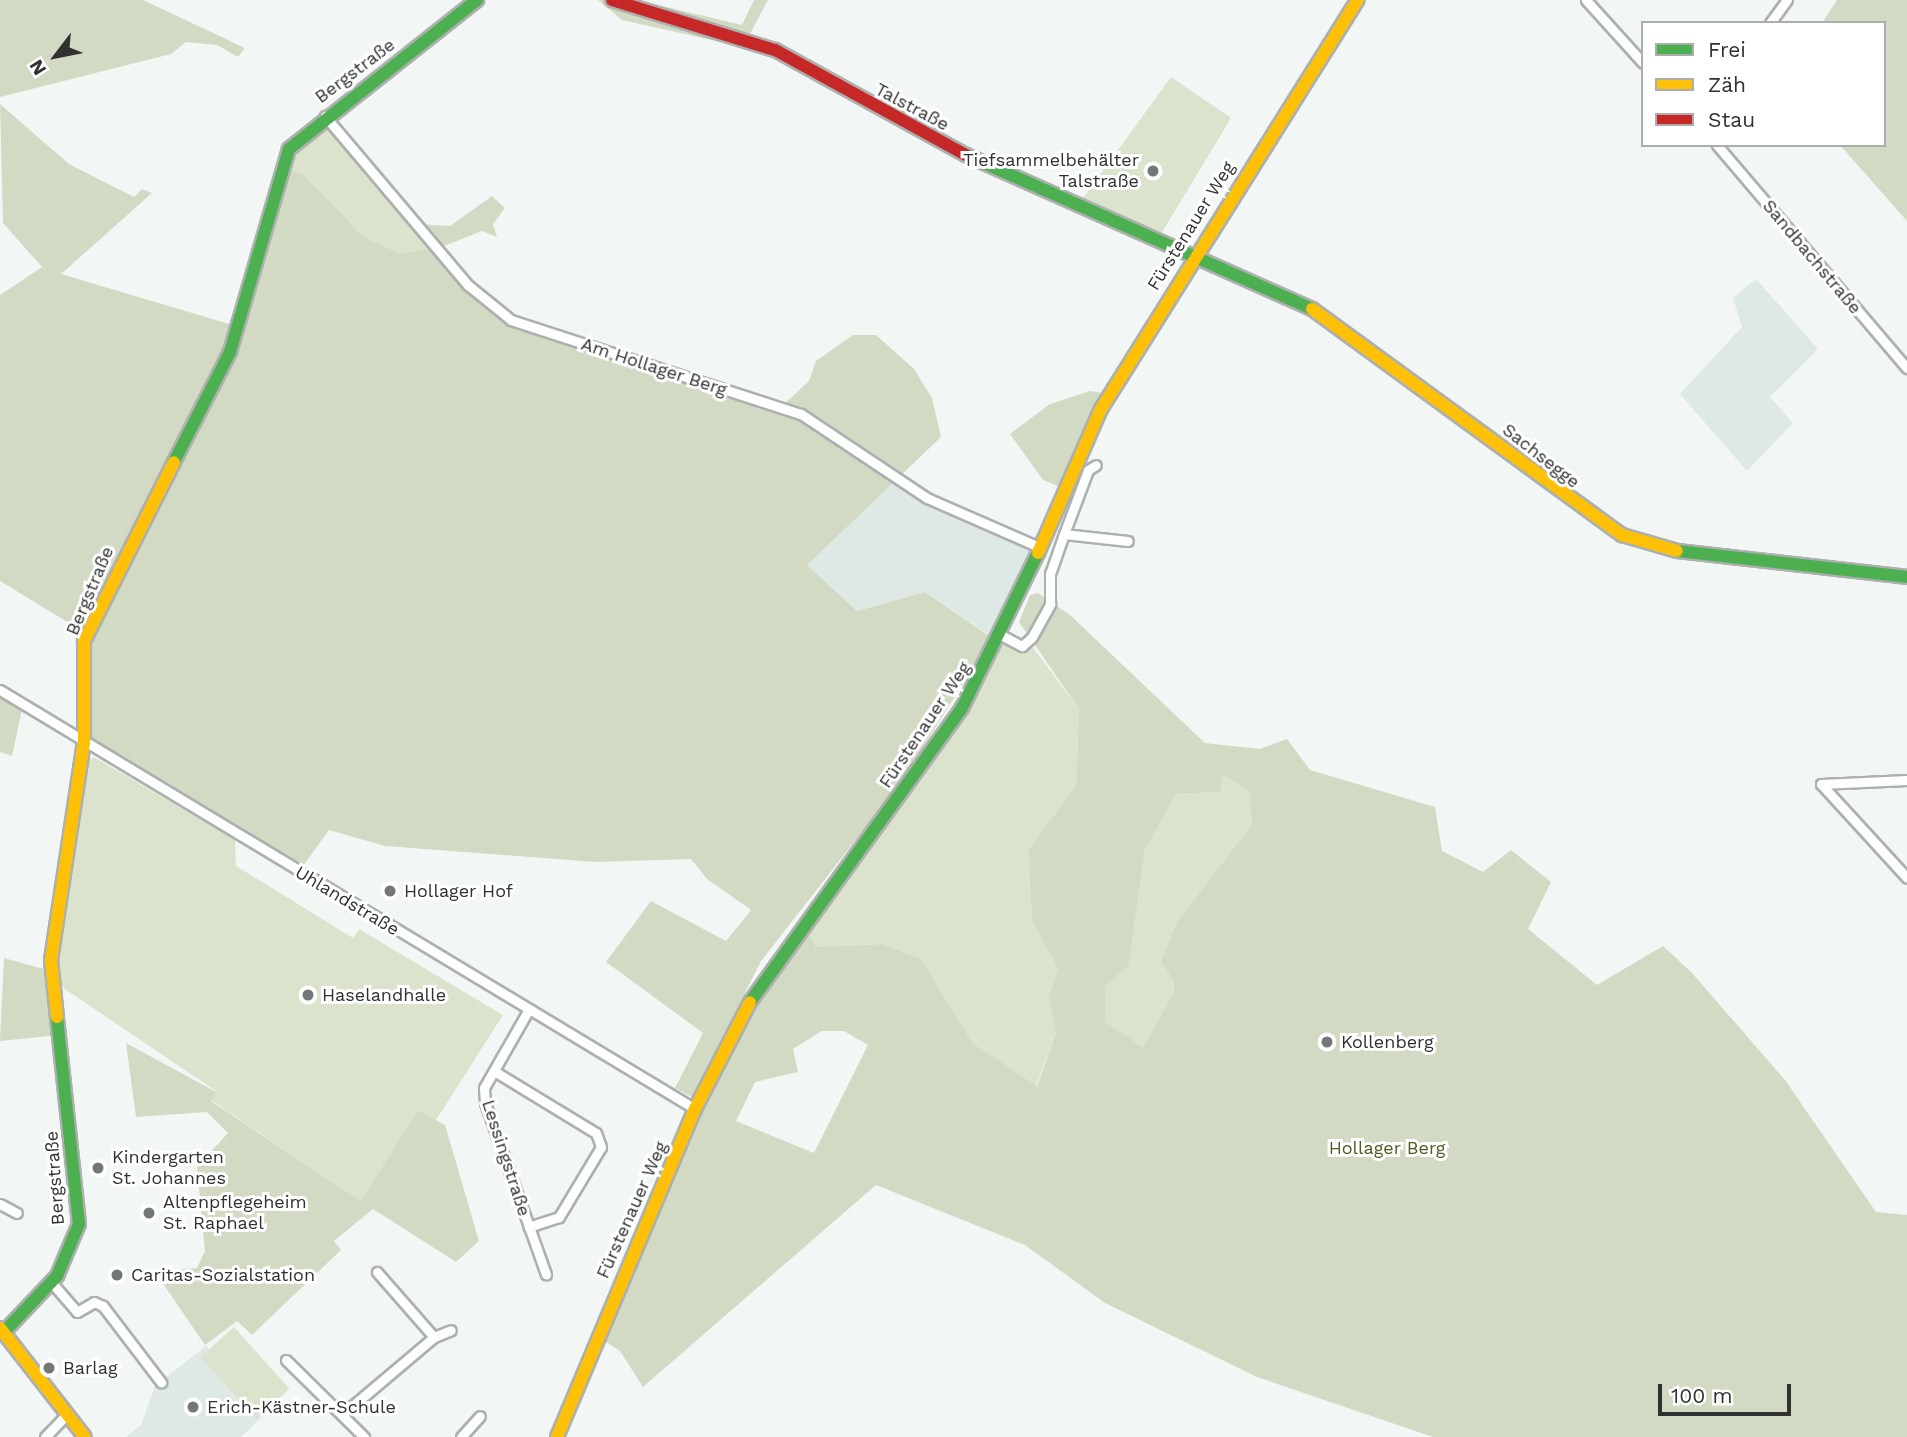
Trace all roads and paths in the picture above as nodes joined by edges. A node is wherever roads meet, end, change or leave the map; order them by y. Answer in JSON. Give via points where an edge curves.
{"nodes":[{"id":1,"x":477,"y":0,"type":"edge"},
{"id":2,"x":612,"y":0,"type":"edge"},
{"id":3,"x":1358,"y":0,"type":"edge"},
{"id":4,"x":1586,"y":0,"type":"edge"},
{"id":5,"x":1787,"y":0,"type":"edge"},
{"id":6,"x":1771,"y":21,"type":"edge"},
{"id":7,"x":1641,"y":61,"type":"edge"},
{"id":8,"x":325,"y":116,"type":"junction"},
{"id":9,"x":1719,"y":147,"type":"edge"},
{"id":10,"x":1194,"y":254,"type":"junction"},
{"id":11,"x":1907,"y":368,"type":"edge"},
{"id":12,"x":1096,"y":465,"type":"dead end"},
{"id":13,"x":1064,"y":534,"type":"junction"},
{"id":14,"x":1128,"y":541,"type":"dead end"},
{"id":15,"x":1039,"y":547,"type":"junction"},
{"id":16,"x":1907,"y":577,"type":"edge"},
{"id":17,"x":1001,"y":635,"type":"junction"},
{"id":18,"x":0,"y":690,"type":"edge"},
{"id":19,"x":84,"y":743,"type":"junction"},
{"id":20,"x":1907,"y":780,"type":"edge"},
{"id":21,"x":1907,"y":878,"type":"edge"},
{"id":22,"x":529,"y":1009,"type":"junction"},
{"id":23,"x":495,"y":1071,"type":"junction"},
{"id":24,"x":695,"y":1109,"type":"junction"},
{"id":25,"x":0,"y":1204,"type":"edge"},
{"id":26,"x":17,"y":1213,"type":"dead end"},
{"id":27,"x":528,"y":1227,"type":"junction"},
{"id":28,"x":377,"y":1272,"type":"dead end"},
{"id":29,"x":545,"y":1274,"type":"dead end"},
{"id":30,"x":52,"y":1283,"type":"junction"},
{"id":31,"x":451,"y":1330,"type":"dead end"},
{"id":32,"x":2,"y":1331,"type":"edge"},
{"id":33,"x":434,"y":1337,"type":"junction"},
{"id":34,"x":286,"y":1360,"type":"dead end"},
{"id":35,"x":161,"y":1382,"type":"dead end"},
{"id":36,"x":344,"y":1413,"type":"junction"},
{"id":37,"x":67,"y":1414,"type":"junction"},
{"id":38,"x":480,"y":1416,"type":"dead end"},
{"id":39,"x":46,"y":1437,"type":"edge"},
{"id":40,"x":85,"y":1437,"type":"edge"},
{"id":41,"x":364,"y":1437,"type":"edge"},
{"id":42,"x":461,"y":1437,"type":"edge"},
{"id":43,"x":557,"y":1437,"type":"edge"}],
"edges":[{"from":1,"to":8,"type":"street","name":"Bergstraße"},
{"from":2,"to":10,"type":"street","name":"Talstraße","via":[[775,50],[912,129]]},
{"from":3,"to":10,"type":"street","name":"Fürstenauer Weg"},
{"from":4,"to":7,"type":"street"},
{"from":5,"to":6,"type":"street"},
{"from":8,"to":15,"type":"street","name":"Am Hollager Berg","via":[[468,285],[511,320],[802,414],[927,498]]},
{"from":8,"to":19,"type":"street","name":"Bergstraße","via":[[281,164],[230,352],[84,641]]},
{"from":9,"to":11,"type":"street","name":"Sandbachstraße"},
{"from":10,"to":15,"type":"street","name":"Fürstenauer Weg","via":[[1101,409]]},
{"from":10,"to":16,"type":"street","name":"Sachsegge","via":[[1294,296],[1622,535],[1687,554],[1816,562]]},
{"from":12,"to":13,"type":"street","via":[[1088,470]]},
{"from":13,"to":14,"type":"street"},
{"from":13,"to":17,"type":"street","via":[[1050,573],[1049,604],[1032,636],[1022,646]]},
{"from":15,"to":17,"type":"street","name":"Fürstenauer Weg"},
{"from":17,"to":24,"type":"street","name":"Fürstenauer Weg","via":[[935,747],[758,987]]},
{"from":18,"to":19,"type":"street","name":"Uhlandstraße"},
{"from":19,"to":22,"type":"street","name":"Uhlandstraße"},
{"from":19,"to":30,"type":"street","name":"Bergstraße","via":[[51,960],[79,1224],[72,1250]]},
{"from":20,"to":21,"type":"street","via":[[1821,784]]},
{"from":22,"to":23,"type":"street","name":"Lessingstraße"},
{"from":22,"to":24,"type":"street","name":"Uhlandstraße"},
{"from":23,"to":27,"type":"street","name":"Lessingstraße","via":[[485,1102]]},
{"from":23,"to":27,"type":"street","via":[[596,1133],[601,1147],[559,1217]]},
{"from":24,"to":43,"type":"street","name":"Fürstenauer Weg"},
{"from":25,"to":26,"type":"street"},
{"from":27,"to":29,"type":"street","name":"Lessingstraße"},
{"from":28,"to":33,"type":"street"},
{"from":30,"to":32,"type":"street","name":"Bergstraße"},
{"from":30,"to":35,"type":"street","via":[[78,1312],[94,1302],[103,1306]]},
{"from":31,"to":33,"type":"street"},
{"from":32,"to":37,"type":"street"},
{"from":33,"to":36,"type":"street"},
{"from":34,"to":36,"type":"street"},
{"from":36,"to":41,"type":"street"},
{"from":37,"to":39,"type":"street"},
{"from":37,"to":40,"type":"street"},
{"from":38,"to":42,"type":"street"}]}
